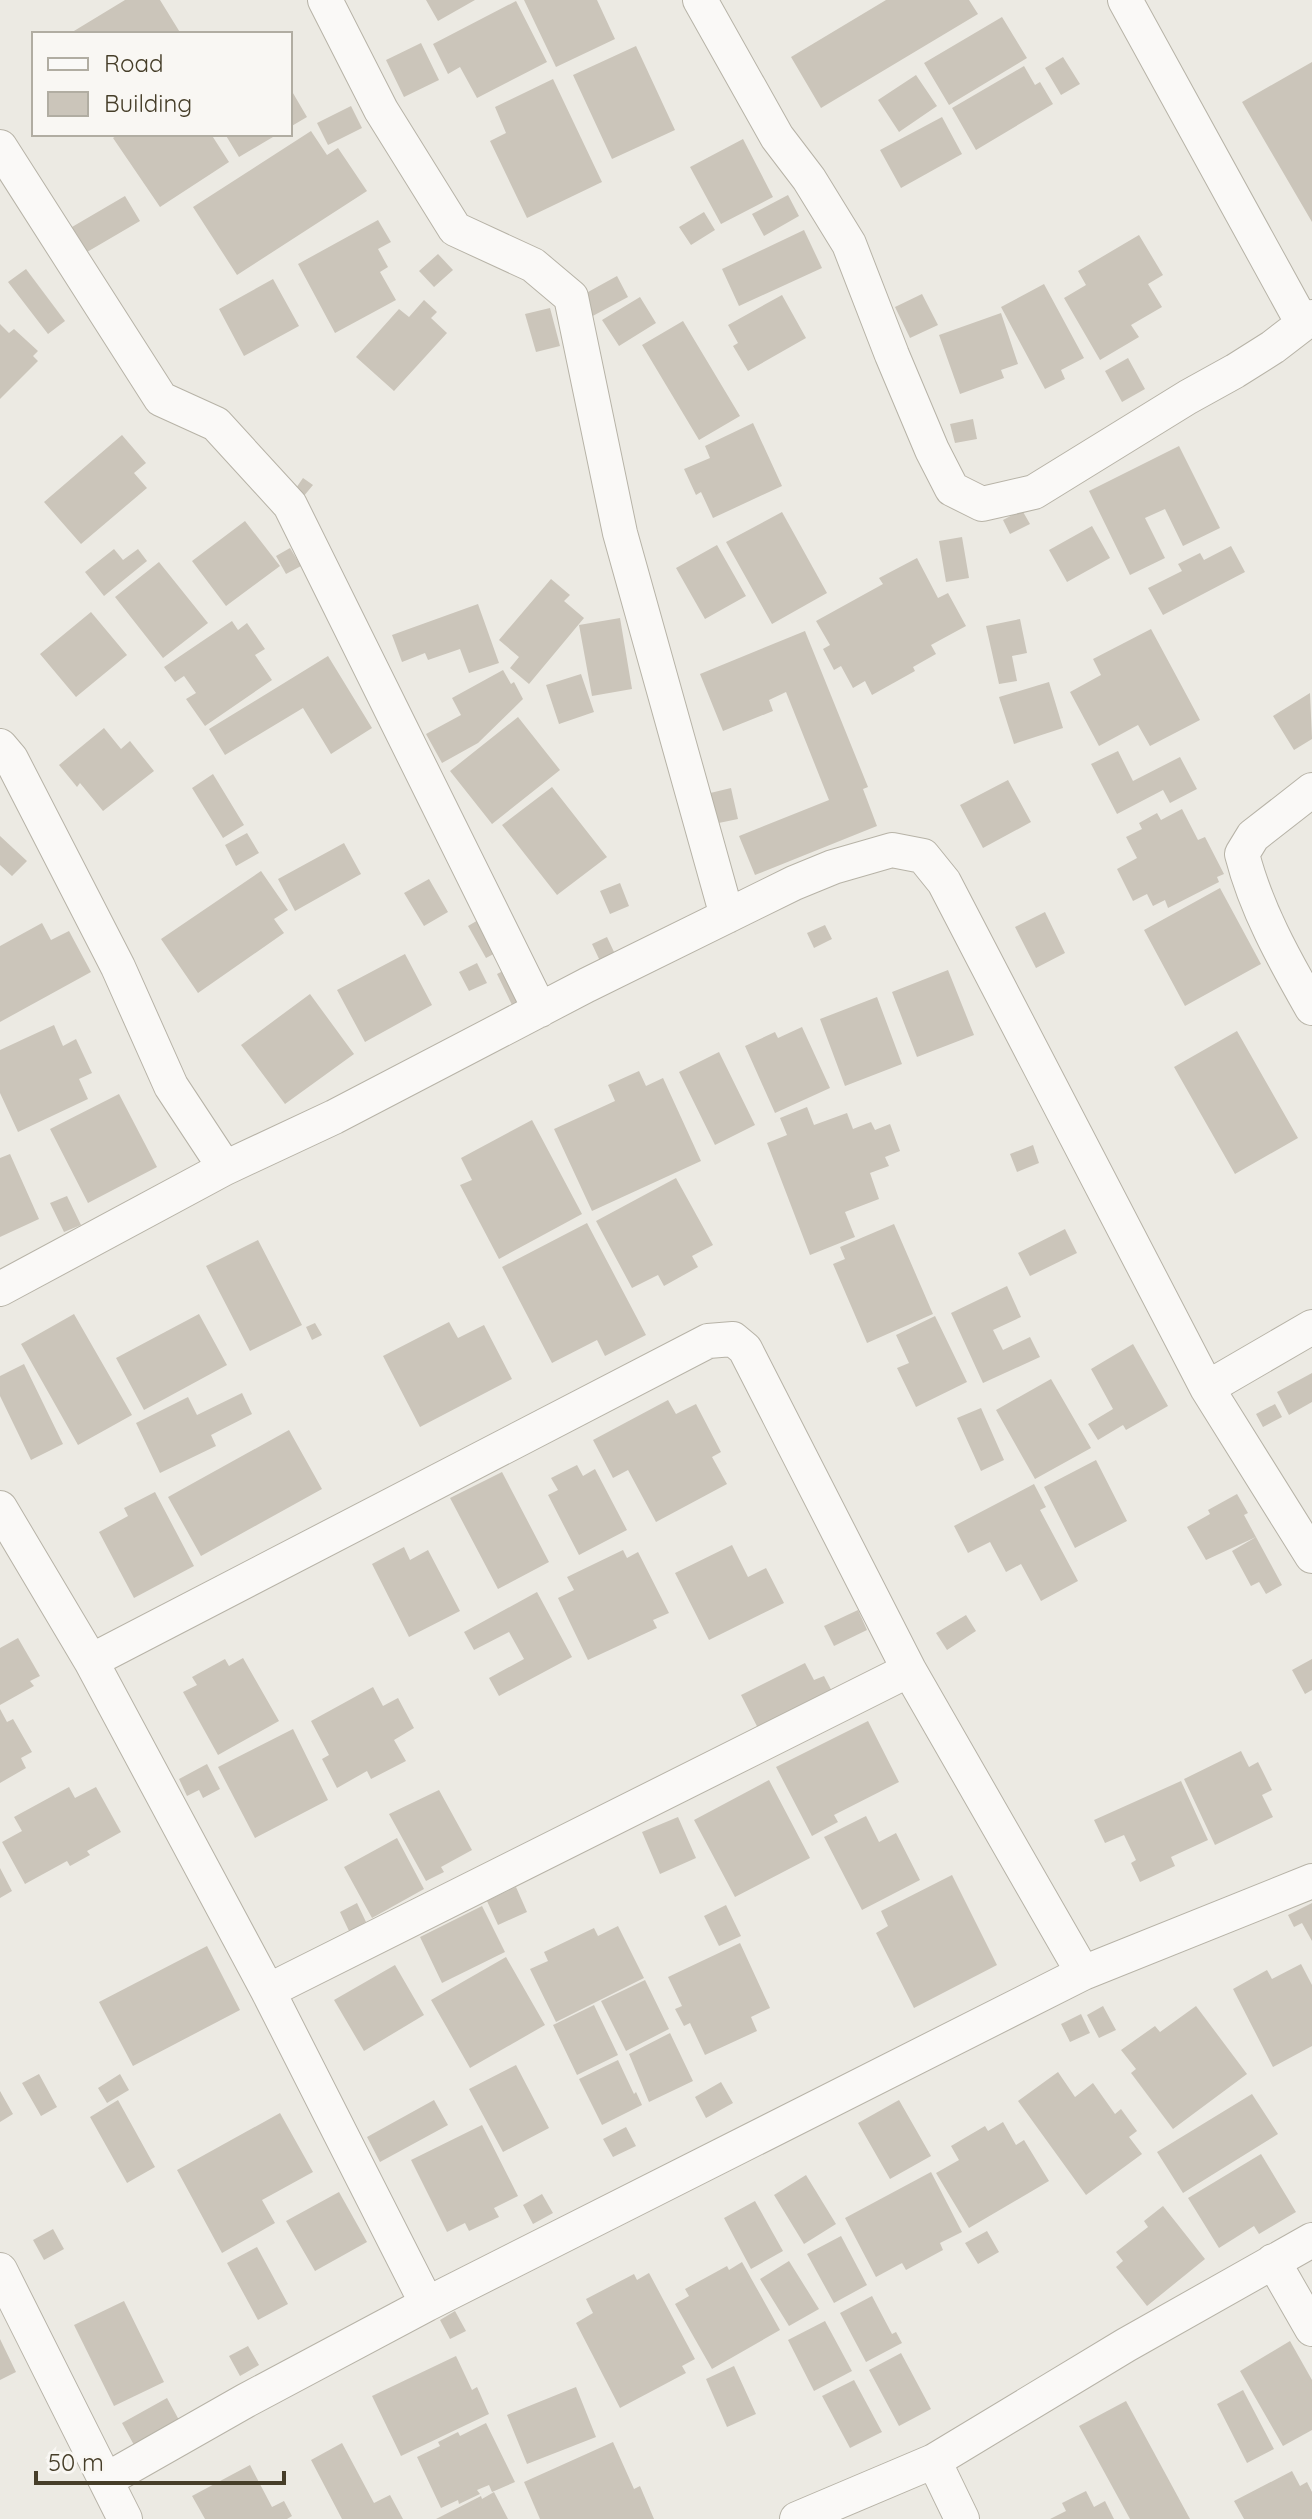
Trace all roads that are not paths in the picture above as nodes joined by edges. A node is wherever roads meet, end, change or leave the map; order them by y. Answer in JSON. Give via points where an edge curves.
{"nodes":[{"id":1,"x":325,"y":0,"type":"edge"},
{"id":2,"x":700,"y":0,"type":"edge"},
{"id":3,"x":1125,"y":0,"type":"edge"},
{"id":4,"x":0,"y":147,"type":"edge"},
{"id":5,"x":1307,"y":320,"type":"edge"},
{"id":6,"x":0,"y":746,"type":"edge"},
{"id":7,"x":1312,"y":790,"type":"edge"},
{"id":8,"x":727,"y":916,"type":"junction"},
{"id":9,"x":1312,"y":1008,"type":"edge"},
{"id":10,"x":540,"y":1010,"type":"junction"},
{"id":11,"x":225,"y":1168,"type":"junction"},
{"id":12,"x":0,"y":1289,"type":"edge"},
{"id":13,"x":1312,"y":1327,"type":"edge"},
{"id":14,"x":1207,"y":1388,"type":"junction"},
{"id":15,"x":0,"y":1508,"type":"edge"},
{"id":16,"x":1312,"y":1556,"type":"edge"},
{"id":17,"x":91,"y":1661,"type":"junction"},
{"id":18,"x":909,"y":1670,"type":"junction"},
{"id":19,"x":1312,"y":1881,"type":"edge"},
{"id":20,"x":1083,"y":1973,"type":"junction"},
{"id":21,"x":268,"y":1991,"type":"junction"},
{"id":22,"x":1312,"y":2240,"type":"edge"},
{"id":23,"x":1273,"y":2261,"type":"junction"},
{"id":24,"x":0,"y":2270,"type":"edge"},
{"id":25,"x":427,"y":2304,"type":"junction"},
{"id":26,"x":1312,"y":2329,"type":"edge"},
{"id":27,"x":934,"y":2461,"type":"junction"},
{"id":28,"x":106,"y":2480,"type":"junction"},
{"id":29,"x":125,"y":2519,"type":"edge"},
{"id":30,"x":797,"y":2519,"type":"edge"},
{"id":31,"x":962,"y":2519,"type":"edge"}],
"edges":[{"from":1,"to":8,"type":"street","via":[[381,110],[455,229],[533,265],[571,297],[620,533]]},
{"from":2,"to":5,"type":"street","via":[[777,137],[849,244],[952,489],[982,504],[1034,492],[1235,371]]},
{"from":3,"to":5,"type":"street"},
{"from":4,"to":10,"type":"street","via":[[161,399],[216,424],[290,505]]},
{"from":6,"to":11,"type":"street","via":[[118,967],[171,1086]]},
{"from":7,"to":9,"type":"street","via":[[1253,836],[1242,854],[1250,888]]},
{"from":8,"to":10,"type":"street"},
{"from":8,"to":14,"type":"street","via":[[833,867],[892,850],[923,856],[944,882]]},
{"from":10,"to":11,"type":"street"},
{"from":11,"to":12,"type":"street"},
{"from":13,"to":14,"type":"street"},
{"from":14,"to":16,"type":"street"},
{"from":15,"to":17,"type":"street"},
{"from":17,"to":18,"type":"street","via":[[708,1341],[733,1339],[745,1349]]},
{"from":17,"to":21,"type":"street"},
{"from":18,"to":20,"type":"street"},
{"from":18,"to":21,"type":"street"},
{"from":19,"to":20,"type":"street"},
{"from":20,"to":25,"type":"street"},
{"from":21,"to":25,"type":"street"},
{"from":22,"to":23,"type":"street"},
{"from":23,"to":26,"type":"street"},
{"from":23,"to":27,"type":"street"},
{"from":24,"to":28,"type":"street"},
{"from":25,"to":28,"type":"street"},
{"from":27,"to":30,"type":"street"},
{"from":27,"to":31,"type":"street"},
{"from":28,"to":29,"type":"street"}]}
